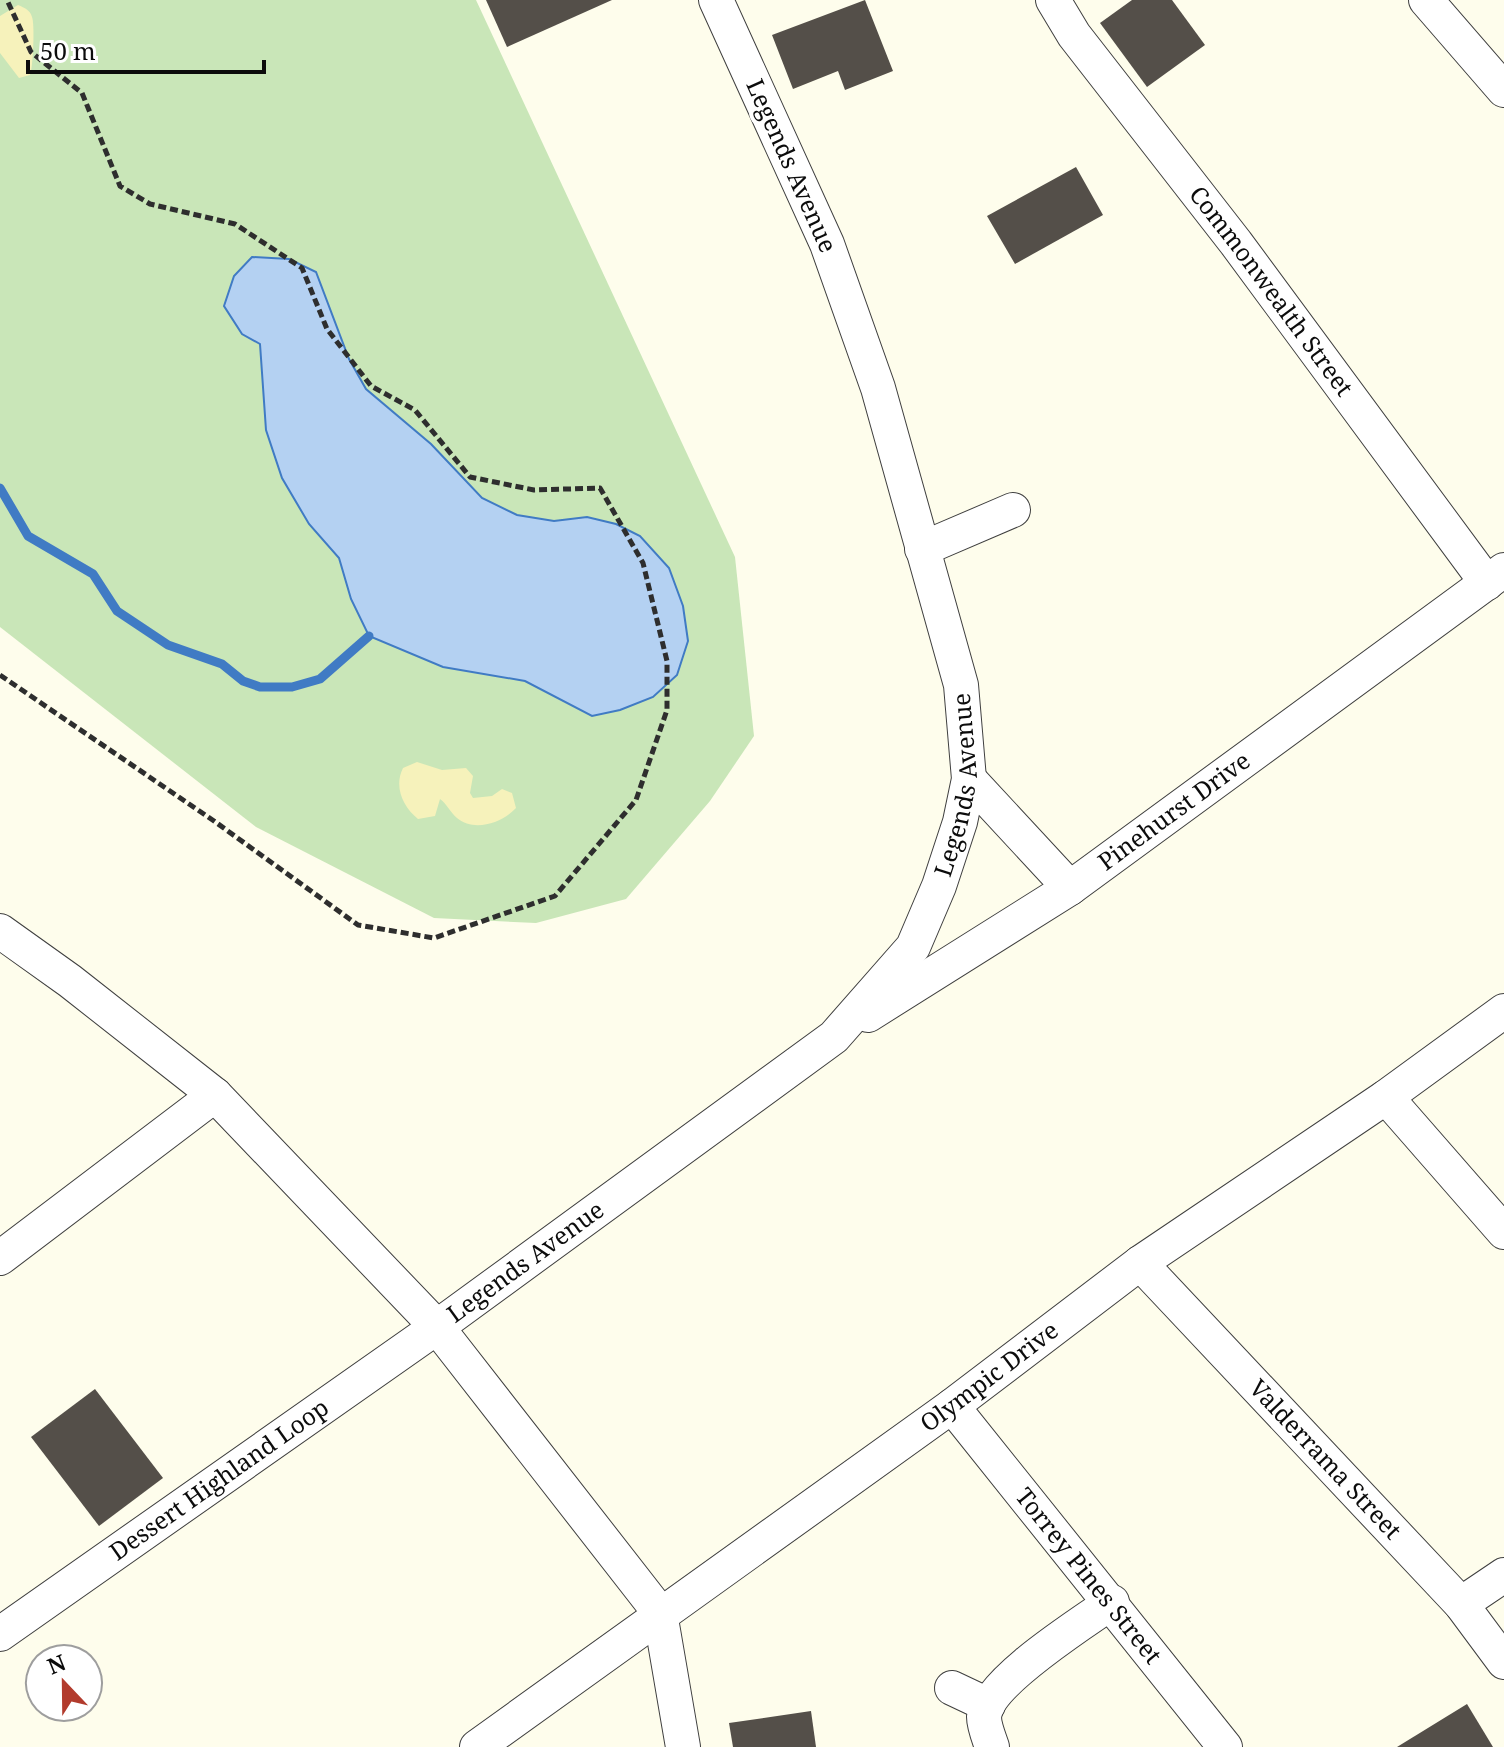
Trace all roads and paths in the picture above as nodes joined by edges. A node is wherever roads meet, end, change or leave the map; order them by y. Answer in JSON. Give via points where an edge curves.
{"nodes":[{"id":1,"x":7,"y":0,"type":"edge"},
{"id":2,"x":716,"y":0,"type":"edge"},
{"id":3,"x":1053,"y":0,"type":"edge"},
{"id":4,"x":1426,"y":0,"type":"edge"},
{"id":5,"x":1504,"y":90,"type":"edge"},
{"id":6,"x":1013,"y":510,"type":"dead end"},
{"id":7,"x":922,"y":549,"type":"junction"},
{"id":8,"x":1495,"y":576,"type":"edge"},
{"id":9,"x":0,"y":675,"type":"edge"},
{"id":10,"x":969,"y":779,"type":"junction"},
{"id":11,"x":1070,"y":888,"type":"junction"},
{"id":12,"x":0,"y":931,"type":"edge"},
{"id":13,"x":1504,"y":1011,"type":"edge"},
{"id":14,"x":834,"y":1037,"type":"junction"},
{"id":15,"x":215,"y":1095,"type":"junction"},
{"id":16,"x":1386,"y":1097,"type":"junction"},
{"id":17,"x":1504,"y":1232,"type":"edge"},
{"id":18,"x":0,"y":1258,"type":"edge"},
{"id":19,"x":1140,"y":1263,"type":"junction"},
{"id":20,"x":437,"y":1327,"type":"junction"},
{"id":21,"x":952,"y":1406,"type":"junction"},
{"id":22,"x":1504,"y":1575,"type":"edge"},
{"id":23,"x":1112,"y":1602,"type":"junction"},
{"id":24,"x":1461,"y":1604,"type":"junction"},
{"id":25,"x":660,"y":1613,"type":"junction"},
{"id":26,"x":0,"y":1634,"type":"edge"},
{"id":27,"x":1504,"y":1662,"type":"edge"},
{"id":28,"x":952,"y":1688,"type":"dead end"},
{"id":29,"x":988,"y":1705,"type":"junction"},
{"id":30,"x":477,"y":1747,"type":"edge"},
{"id":31,"x":683,"y":1747,"type":"edge"},
{"id":32,"x":992,"y":1747,"type":"edge"},
{"id":33,"x":1225,"y":1747,"type":"edge"}],
"edges":[{"from":1,"to":9,"type":"path","via":[[31,52],[82,93],[120,186],[150,204],[235,224],[302,268],[327,329],[371,386],[415,410],[470,477],[534,490],[600,488],[643,563],[667,661],[667,710],[636,800],[555,896],[434,938],[358,925]]},
{"from":2,"to":7,"type":"street","name":"Legends Avenue","via":[[827,244],[878,388]]},
{"from":3,"to":8,"type":"street","name":"Commonwealth Street","via":[[1082,47]]},
{"from":4,"to":5,"type":"street"},
{"from":6,"to":7,"type":"street"},
{"from":7,"to":10,"type":"street","name":"Legends Avenue","via":[[961,685]]},
{"from":8,"to":11,"type":"street","name":"Pinehurst Drive"},
{"from":10,"to":11,"type":"street"},
{"from":10,"to":14,"type":"street","name":"Legends Avenue","via":[[947,861],[913,947]]},
{"from":11,"to":14,"type":"street","name":"Pinehurst Drive"},
{"from":12,"to":15,"type":"street","name":"Legends Avenue"},
{"from":13,"to":16,"type":"street","name":"Olympic Drive"},
{"from":14,"to":20,"type":"street","name":"Legends Avenue"},
{"from":15,"to":18,"type":"street"},
{"from":15,"to":20,"type":"street","name":"Legends Avenue"},
{"from":16,"to":17,"type":"street"},
{"from":16,"to":19,"type":"street","name":"Olympic Drive"},
{"from":19,"to":21,"type":"street","name":"Olympic Drive"},
{"from":19,"to":24,"type":"street","name":"Valderrama Street"},
{"from":20,"to":25,"type":"street","name":"Legends Avenue"},
{"from":20,"to":26,"type":"street","name":"Dessert Highland Loop"},
{"from":21,"to":23,"type":"street","name":"Torrey Pines Street"},
{"from":21,"to":25,"type":"street","name":"Olympic Drive"},
{"from":22,"to":24,"type":"street"},
{"from":23,"to":29,"type":"street","via":[[1038,1655]]},
{"from":23,"to":33,"type":"street","name":"Torrey Pines Street"},
{"from":24,"to":27,"type":"street","name":"Valderrama Street"},
{"from":25,"to":30,"type":"street","name":"Olympic Drive"},
{"from":25,"to":31,"type":"street"},
{"from":28,"to":29,"type":"street"},
{"from":29,"to":32,"type":"street","via":[[984,1718]]}]}
